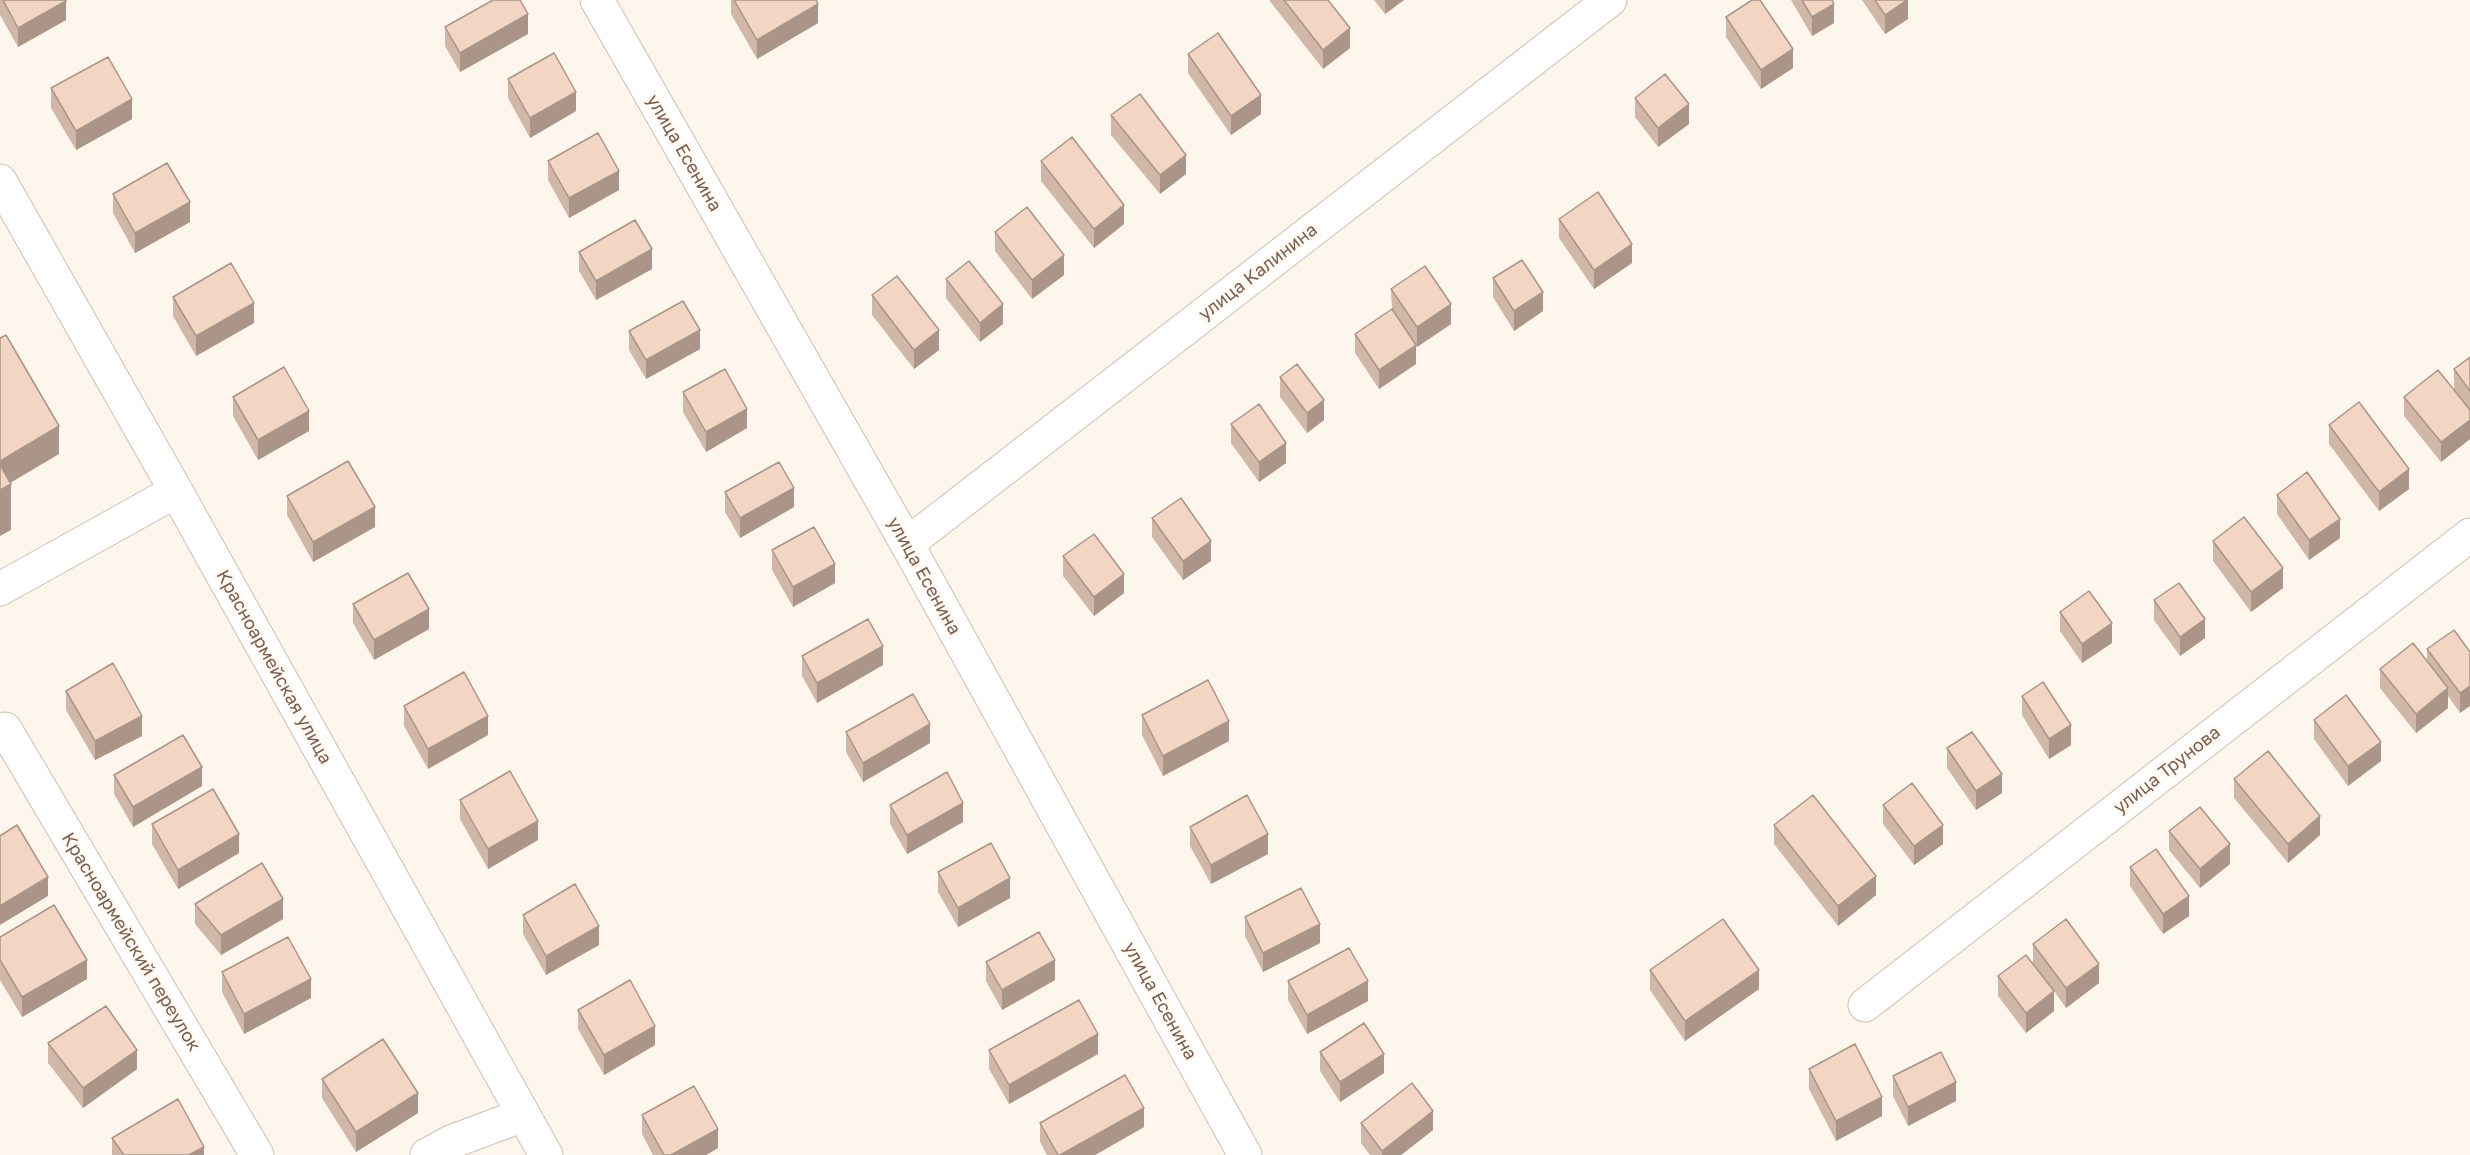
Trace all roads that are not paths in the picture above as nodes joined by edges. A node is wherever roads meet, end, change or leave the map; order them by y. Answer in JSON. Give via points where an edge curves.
{"nodes":[{"id":1,"x":597,"y":0,"type":"edge"},
{"id":2,"x":1610,"y":0,"type":"edge"},
{"id":3,"x":0,"y":181,"type":"edge"},
{"id":4,"x":176,"y":490,"type":"junction"},
{"id":5,"x":2470,"y":535,"type":"edge"},
{"id":6,"x":907,"y":544,"type":"junction"},
{"id":7,"x":0,"y":589,"type":"edge"},
{"id":8,"x":5,"y":729,"type":"dead end"},
{"id":9,"x":1865,"y":1005,"type":"dead end"},
{"id":10,"x":523,"y":1115,"type":"junction"},
{"id":11,"x":256,"y":1155,"type":"edge"},
{"id":12,"x":427,"y":1155,"type":"edge"},
{"id":13,"x":546,"y":1155,"type":"edge"},
{"id":14,"x":1245,"y":1155,"type":"edge"}],
"edges":[{"from":1,"to":6,"type":"street","name":"улица Есенина"},
{"from":2,"to":6,"type":"street","name":"улица Калинина"},
{"from":3,"to":4,"type":"street","name":"Красноармейская улица"},
{"from":4,"to":7,"type":"street"},
{"from":4,"to":10,"type":"street","name":"Красноармейская улица"},
{"from":5,"to":9,"type":"street","name":"улица Трунова"},
{"from":6,"to":14,"type":"street","name":"улица Есенина"},
{"from":8,"to":11,"type":"street","name":"Красноармейский переулок"},
{"from":10,"to":12,"type":"street"},
{"from":10,"to":13,"type":"street","name":"Красноармейская улица"}]}
